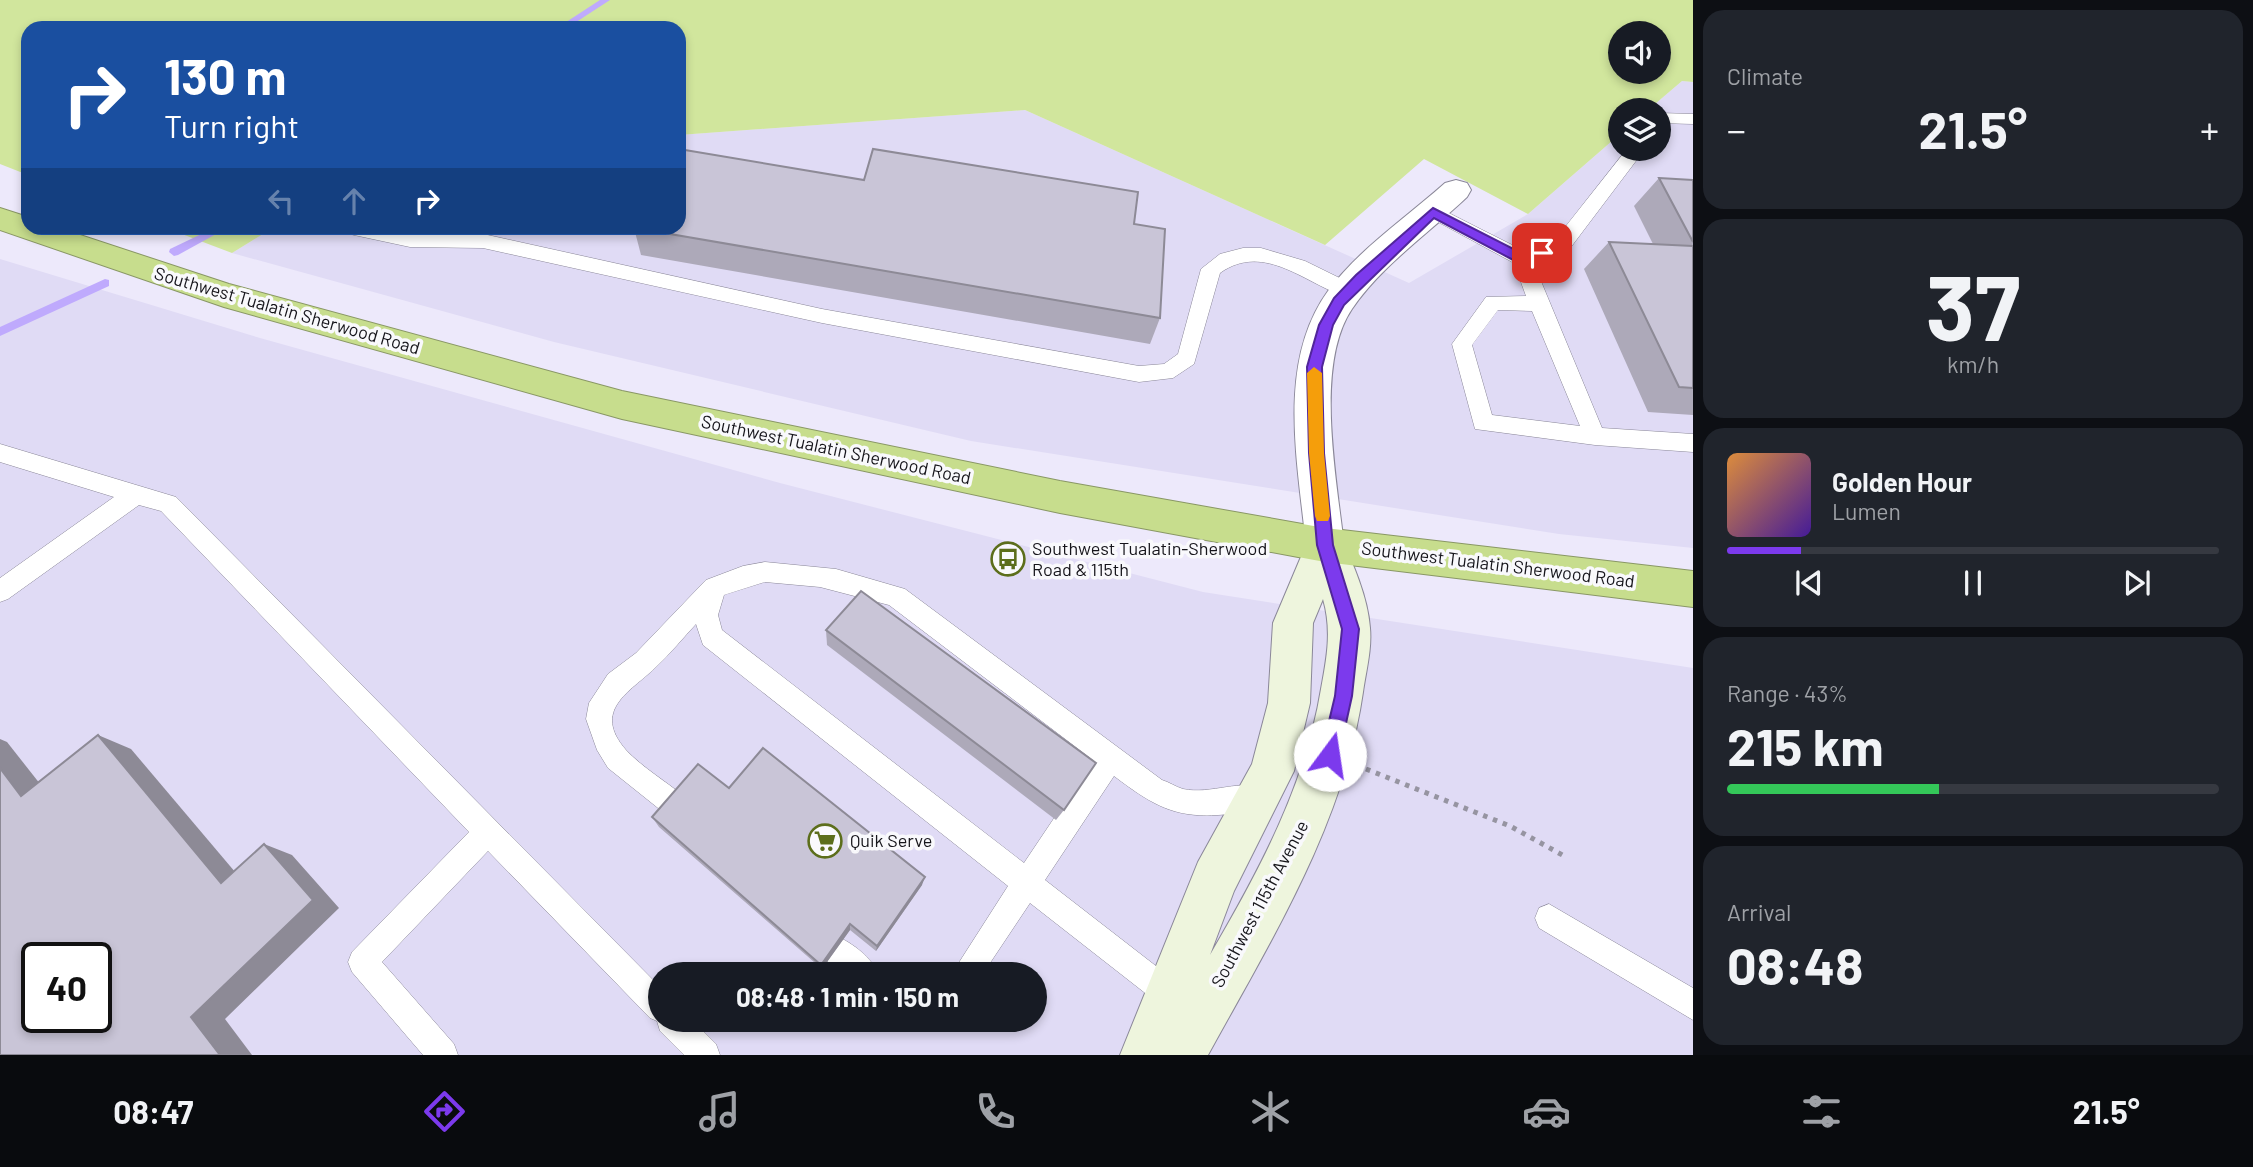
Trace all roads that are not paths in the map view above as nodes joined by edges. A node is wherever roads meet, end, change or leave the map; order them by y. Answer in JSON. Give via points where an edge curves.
{"nodes":[{"id":1,"x":1671,"y":118,"type":"edge"},
{"id":2,"x":1693,"y":119,"type":"edge"},
{"id":3,"x":1627,"y":161,"type":"edge"},
{"id":4,"x":1445,"y":201,"type":"joint"},
{"id":5,"x":0,"y":219,"type":"edge"},
{"id":6,"x":21,"y":226,"type":"edge"},
{"id":7,"x":47,"y":235,"type":"edge"},
{"id":8,"x":387,"y":235,"type":"edge"},
{"id":9,"x":1522,"y":259,"type":"junction"},
{"id":10,"x":1349,"y":291,"type":"junction"},
{"id":11,"x":1539,"y":304,"type":"junction"},
{"id":12,"x":1595,"y":436,"type":"junction"},
{"id":13,"x":1693,"y":443,"type":"edge"},
{"id":14,"x":0,"y":453,"type":"edge"},
{"id":15,"x":136,"y":494,"type":"junction"},
{"id":16,"x":1325,"y":545,"type":"junction"},
{"id":17,"x":715,"y":588,"type":"junction"},
{"id":18,"x":1693,"y":589,"type":"edge"},
{"id":19,"x":0,"y":591,"type":"edge"},
{"id":20,"x":1111,"y":757,"type":"junction"},
{"id":21,"x":1258,"y":798,"type":"junction"},
{"id":22,"x":677,"y":807,"type":"edge"},
{"id":23,"x":489,"y":831,"type":"junction"},
{"id":24,"x":1027,"y":883,"type":"junction"},
{"id":25,"x":1549,"y":918,"type":"dead end"},
{"id":26,"x":836,"y":950,"type":"edge"},
{"id":27,"x":850,"y":962,"type":"edge"},
{"id":28,"x":974,"y":962,"type":"edge"},
{"id":29,"x":648,"y":996,"type":"edge"},
{"id":30,"x":1186,"y":1005,"type":"junction"},
{"id":31,"x":1693,"y":1005,"type":"edge"},
{"id":32,"x":680,"y":1032,"type":"edge"},
{"id":33,"x":696,"y":1052,"type":"edge"},
{"id":34,"x":443,"y":1055,"type":"edge"},
{"id":35,"x":1146,"y":1055,"type":"edge"},
{"id":36,"x":1180,"y":1055,"type":"edge"}],
"edges":[{"from":1,"to":2,"type":"lane"},
{"from":3,"to":9,"type":"lane","via":[[1561,246]]},
{"from":4,"to":9,"type":"lane"},
{"from":4,"to":10,"type":"street","name":"Southwest 115th Avenue"},
{"from":5,"to":6,"type":"highway","name":"Southwest Tualatin Sherwood Road"},
{"from":7,"to":16,"type":"highway","name":"Southwest Tualatin Sherwood Road","via":[[224,295],[622,405],[1060,497]]},
{"from":8,"to":10,"type":"lane","via":[[410,240],[483,241],[822,316],[1139,374],[1177,369],[1187,358],[1211,269],[1222,259],[1241,254],[1278,259]]},
{"from":9,"to":11,"type":"lane"},
{"from":10,"to":16,"type":"street","name":"Southwest 115th Avenue","via":[[1326,325],[1315,367]]},
{"from":11,"to":12,"type":"lane"},
{"from":11,"to":12,"type":"lane","via":[[1493,302],[1462,344],[1483,423]]},
{"from":12,"to":13,"type":"lane"},
{"from":14,"to":15,"type":"lane"},
{"from":15,"to":19,"type":"lane"},
{"from":15,"to":23,"type":"lane","via":[[168,504]]},
{"from":16,"to":18,"type":"highway","name":"Southwest Tualatin Sherwood Road"},
{"from":16,"to":21,"type":"street","name":"Southwest 115th Avenue","via":[[1293,623],[1293,664],[1283,733]]},
{"from":16,"to":30,"type":"street","name":"Southwest 115th Avenue","via":[[1350,629],[1343,696],[1330,755],[1295,842]]},
{"from":17,"to":20,"type":"lane","via":[[772,571],[866,585],[897,597]]},
{"from":17,"to":22,"type":"lane","via":[[645,660],[617,681],[602,703],[599,719],[617,759]]},
{"from":17,"to":24,"type":"lane","via":[[706,614],[712,637]]},
{"from":20,"to":21,"type":"lane","via":[[1153,789],[1183,802]]},
{"from":20,"to":24,"type":"lane"},
{"from":21,"to":30,"type":"street","name":"Southwest 115th Avenue","via":[[1216,879]]},
{"from":23,"to":29,"type":"lane"},
{"from":23,"to":34,"type":"lane","via":[[362,962]]},
{"from":24,"to":28,"type":"lane"},
{"from":24,"to":30,"type":"lane"},
{"from":25,"to":31,"type":"lane"},
{"from":26,"to":27,"type":"lane"},
{"from":30,"to":35,"type":"street","name":"Southwest 115th Avenue"},
{"from":30,"to":36,"type":"street","name":"Southwest 115th Avenue"},
{"from":32,"to":33,"type":"lane"}]}
